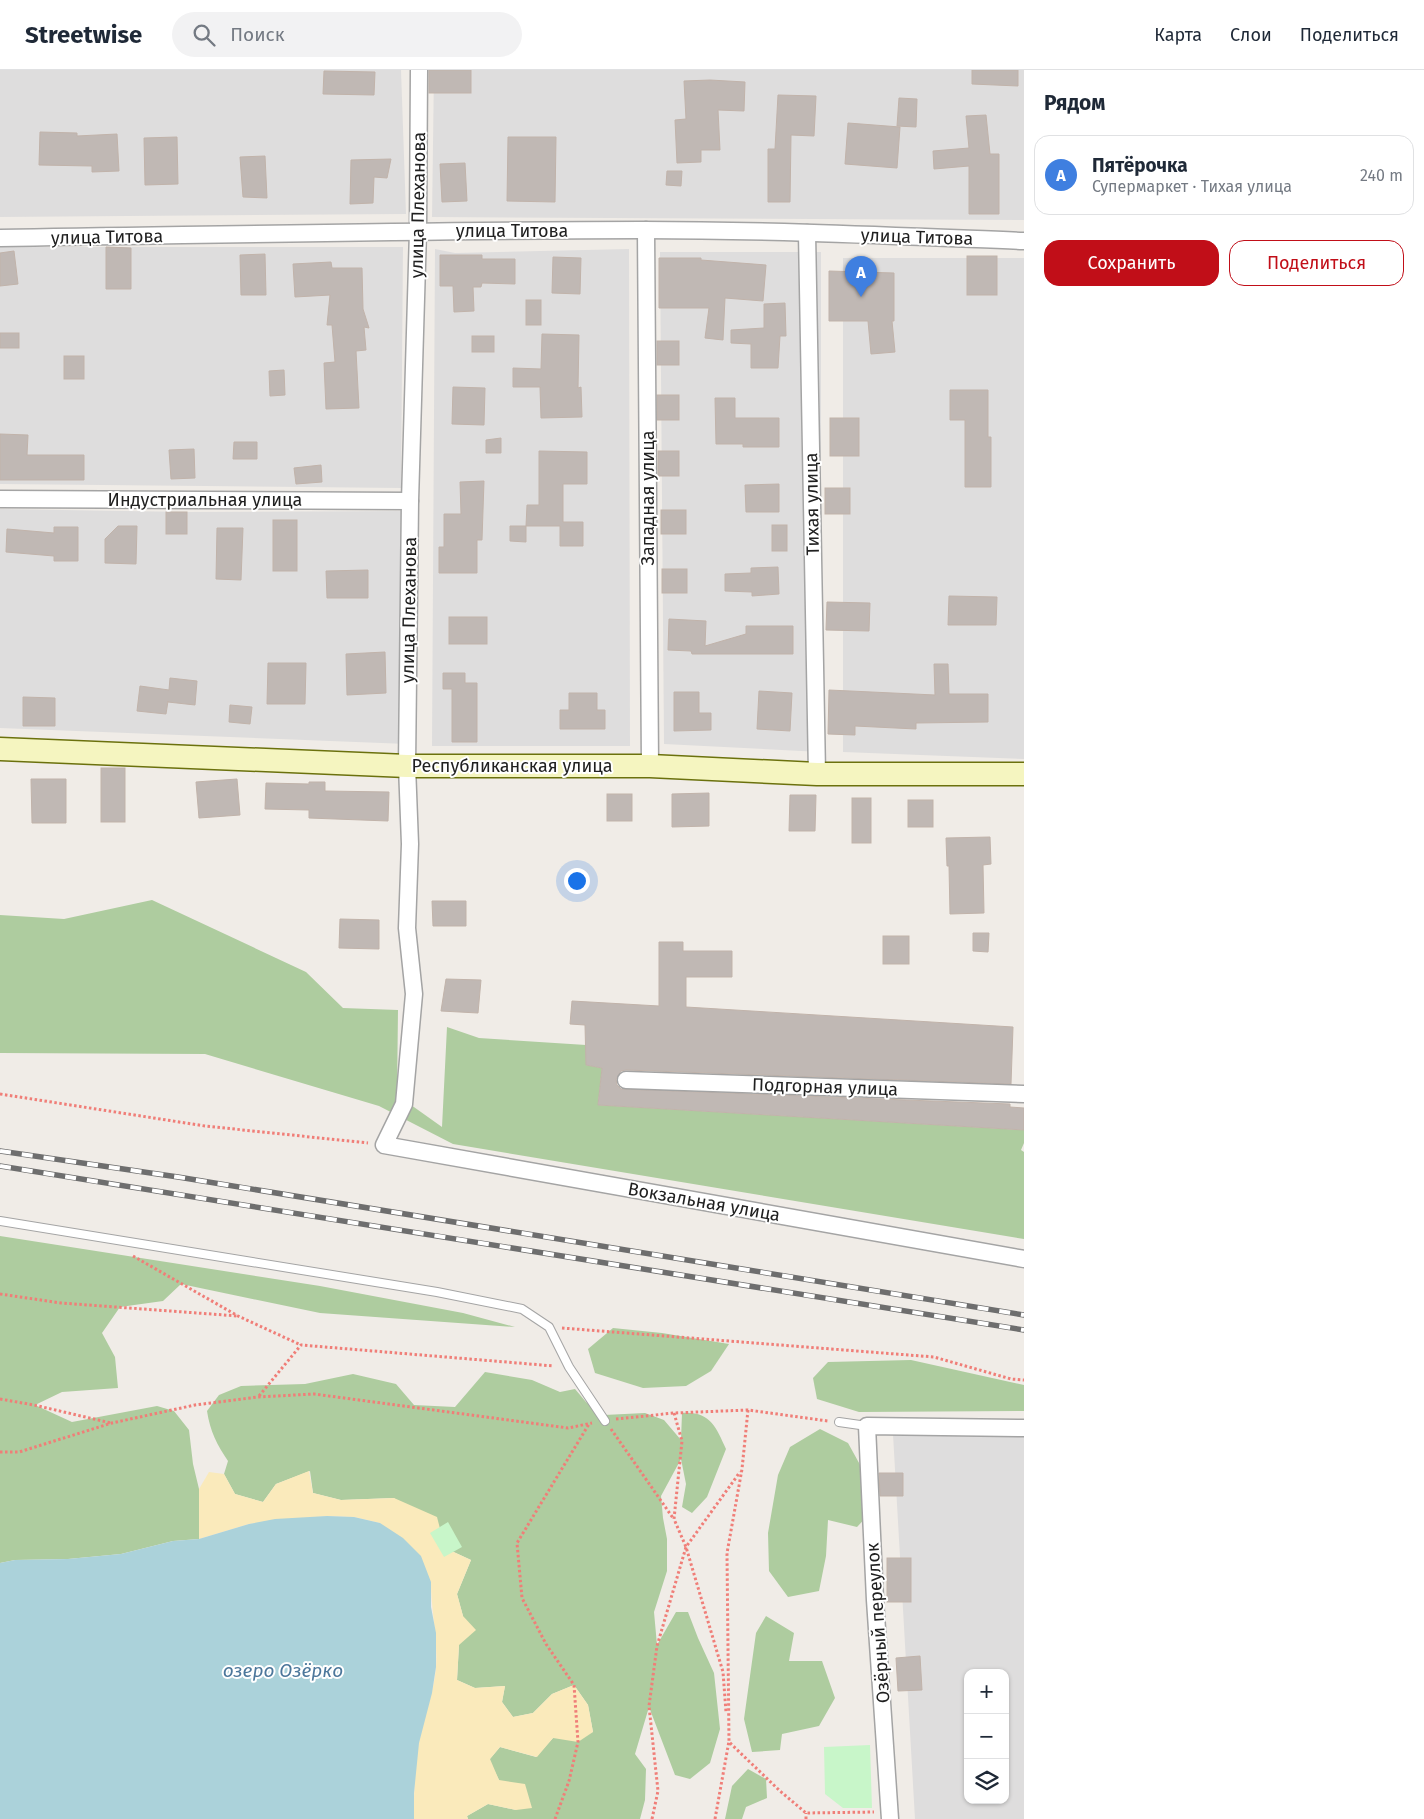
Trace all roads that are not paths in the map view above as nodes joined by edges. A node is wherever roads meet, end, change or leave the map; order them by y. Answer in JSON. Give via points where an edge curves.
{"nodes":[{"id":1,"x":419,"y":70,"type":"edge"},
{"id":2,"x":646,"y":230,"type":"junction"},
{"id":3,"x":418,"y":232,"type":"junction"},
{"id":4,"x":807,"y":233,"type":"junction"},
{"id":5,"x":0,"y":238,"type":"edge"},
{"id":6,"x":1024,"y":241,"type":"edge"},
{"id":7,"x":0,"y":499,"type":"edge"},
{"id":8,"x":410,"y":501,"type":"junction"},
{"id":9,"x":0,"y":749,"type":"edge"},
{"id":10,"x":407,"y":766,"type":"junction"},
{"id":11,"x":650,"y":766,"type":"junction"},
{"id":12,"x":817,"y":774,"type":"junction"},
{"id":13,"x":1024,"y":774,"type":"edge"},
{"id":14,"x":626,"y":1080,"type":"dead end"},
{"id":15,"x":1024,"y":1094,"type":"edge"},
{"id":16,"x":384,"y":1145,"type":"joint"},
{"id":17,"x":0,"y":1221,"type":"edge"},
{"id":18,"x":1024,"y":1259,"type":"edge"},
{"id":19,"x":605,"y":1421,"type":"road end"},
{"id":20,"x":839,"y":1422,"type":"road end"},
{"id":21,"x":867,"y":1426,"type":"junction"},
{"id":22,"x":1024,"y":1428,"type":"edge"},
{"id":23,"x":890,"y":1815,"type":"edge"}],
"edges":[{"from":1,"to":3,"type":"street","name":"улица Плеханова"},
{"from":2,"to":3,"type":"street","name":"улица Титова"},
{"from":2,"to":4,"type":"street","name":"улица Титова"},
{"from":2,"to":11,"type":"street","name":"Западная улица"},
{"from":3,"to":5,"type":"street","name":"улица Титова"},
{"from":3,"to":8,"type":"street","name":"улица Плеханова"},
{"from":4,"to":6,"type":"street","name":"улица Титова"},
{"from":4,"to":12,"type":"street","name":"Тихая улица"},
{"from":7,"to":8,"type":"street","name":"Индустриальная улица"},
{"from":8,"to":10,"type":"street","name":"улица Плеханова"},
{"from":9,"to":10,"type":"street","name":"Республиканская улица"},
{"from":10,"to":11,"type":"street","name":"Республиканская улица"},
{"from":10,"to":16,"type":"street","name":"улица Плеханова","via":[[410,844],[407,928],[414,994],[404,1104]]},
{"from":11,"to":12,"type":"street","name":"Республиканская улица"},
{"from":12,"to":13,"type":"street","name":"Республиканская улица"},
{"from":14,"to":15,"type":"street","name":"Подгорная улица"},
{"from":16,"to":18,"type":"street","name":"Вокзальная улица"},
{"from":17,"to":19,"type":"lane","via":[[522,1309],[549,1327],[569,1367]]},
{"from":20,"to":21,"type":"lane"},
{"from":21,"to":22,"type":"street"},
{"from":21,"to":23,"type":"street","name":"Озёрный переулок"}]}
